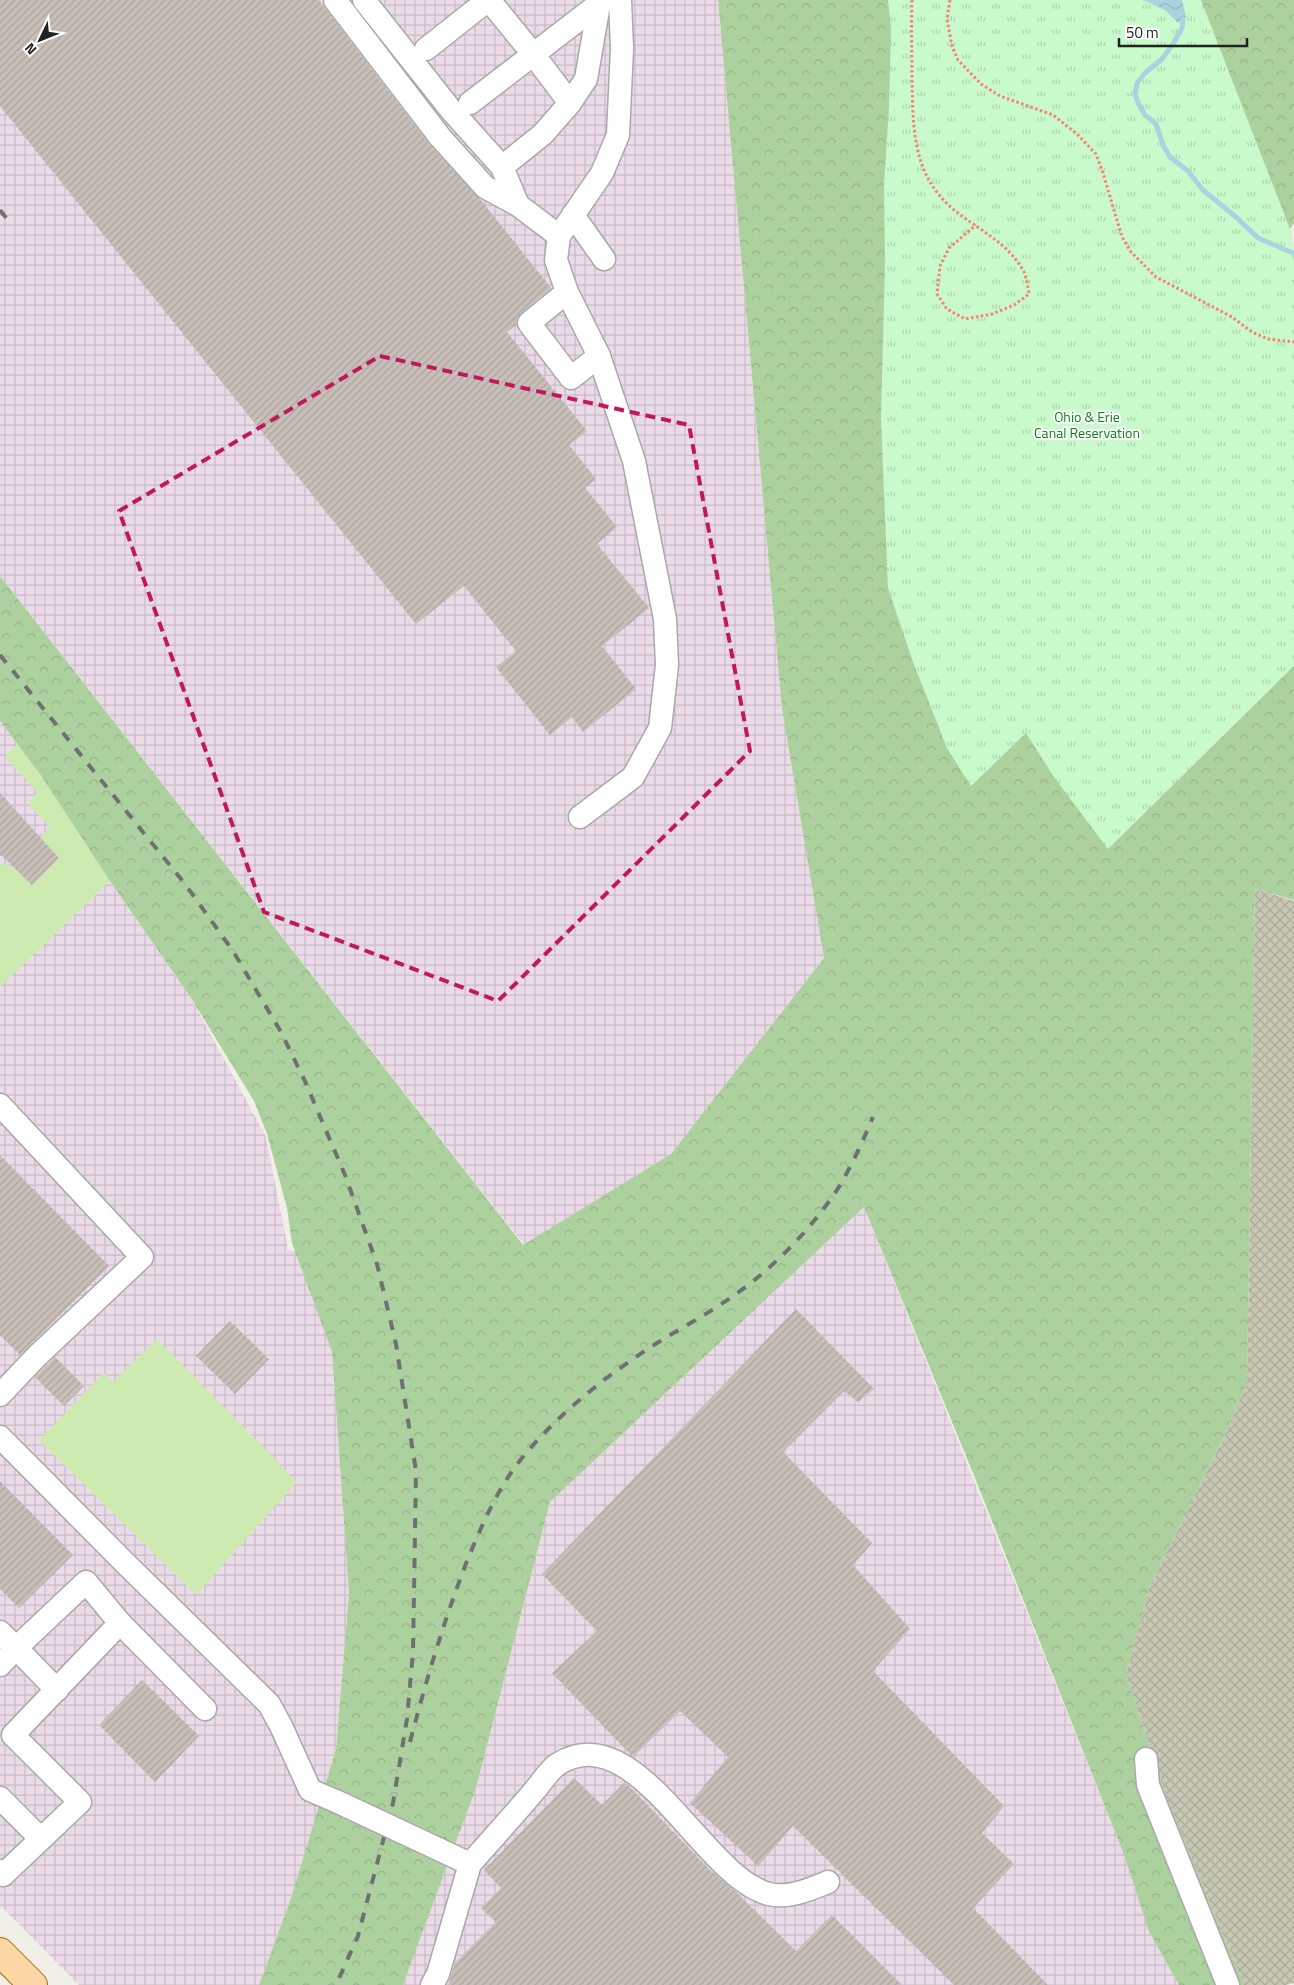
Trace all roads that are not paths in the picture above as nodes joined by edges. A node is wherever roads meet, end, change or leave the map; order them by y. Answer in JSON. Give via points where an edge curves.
{"nodes":[{"id":1,"x":335,"y":0,"type":"edge"},
{"id":2,"x":364,"y":0,"type":"edge"},
{"id":3,"x":488,"y":0,"type":"edge"},
{"id":4,"x":608,"y":1,"type":"edge"},
{"id":5,"x":426,"y":49,"type":"dead end"},
{"id":6,"x":534,"y":54,"type":"junction"},
{"id":7,"x":470,"y":103,"type":"dead end"},
{"id":8,"x":570,"y":103,"type":"junction"},
{"id":9,"x":502,"y":167,"type":"junction"},
{"id":10,"x":518,"y":205,"type":"junction"},
{"id":11,"x":573,"y":215,"type":"junction"},
{"id":12,"x":559,"y":236,"type":"junction"},
{"id":13,"x":604,"y":259,"type":"dead end"},
{"id":14,"x":567,"y":292,"type":"junction"},
{"id":15,"x":599,"y":356,"type":"junction"},
{"id":16,"x":580,"y":817,"type":"dead end"},
{"id":17,"x":0,"y":1105,"type":"edge"},
{"id":18,"x":0,"y":1395,"type":"edge"},
{"id":19,"x":0,"y":1437,"type":"edge"},
{"id":20,"x":120,"y":1624,"type":"junction"},
{"id":21,"x":0,"y":1632,"type":"edge"},
{"id":22,"x":16,"y":1648,"type":"junction"},
{"id":23,"x":0,"y":1665,"type":"edge"},
{"id":24,"x":56,"y":1690,"type":"junction"},
{"id":25,"x":205,"y":1709,"type":"dead end"},
{"id":26,"x":6,"y":1742,"type":"edge"},
{"id":27,"x":1146,"y":1759,"type":"dead end"},
{"id":28,"x":0,"y":1798,"type":"edge"},
{"id":29,"x":41,"y":1839,"type":"junction"},
{"id":30,"x":470,"y":1864,"type":"junction"},
{"id":31,"x":0,"y":1871,"type":"edge"},
{"id":32,"x":828,"y":1882,"type":"dead end"},
{"id":33,"x":1,"y":1955,"type":"edge"},
{"id":34,"x":33,"y":1985,"type":"edge"},
{"id":35,"x":432,"y":1985,"type":"edge"},
{"id":36,"x":1228,"y":1985,"type":"edge"}],
"edges":[{"from":1,"to":10,"type":"lane","via":[[440,137],[485,187]]},
{"from":2,"to":9,"type":"lane","via":[[451,110]]},
{"from":3,"to":5,"type":"lane"},
{"from":3,"to":6,"type":"lane"},
{"from":4,"to":6,"type":"lane"},
{"from":4,"to":8,"type":"lane","via":[[586,80]]},
{"from":4,"to":11,"type":"lane","via":[[622,48],[618,135],[602,173]]},
{"from":6,"to":7,"type":"lane"},
{"from":6,"to":8,"type":"lane"},
{"from":8,"to":9,"type":"lane","via":[[543,134]]},
{"from":9,"to":10,"type":"lane"},
{"from":10,"to":12,"type":"lane"},
{"from":11,"to":12,"type":"lane"},
{"from":11,"to":13,"type":"lane"},
{"from":12,"to":14,"type":"lane","via":[[556,260]]},
{"from":14,"to":15,"type":"lane"},
{"from":14,"to":15,"type":"lane","via":[[529,323],[571,378]]},
{"from":15,"to":16,"type":"lane","via":[[634,461],[665,619],[667,665],[660,728],[633,777]]},
{"from":17,"to":18,"type":"lane","via":[[142,1257]]},
{"from":19,"to":30,"type":"lane","bridge":true,"via":[[269,1704],[310,1790]]},
{"from":20,"to":22,"type":"lane","via":[[86,1582]]},
{"from":20,"to":24,"type":"lane"},
{"from":20,"to":25,"type":"lane"},
{"from":21,"to":22,"type":"lane"},
{"from":22,"to":23,"type":"lane"},
{"from":22,"to":24,"type":"lane"},
{"from":24,"to":26,"type":"lane"},
{"from":26,"to":29,"type":"lane","via":[[80,1802]]},
{"from":27,"to":36,"type":"lane","via":[[1148,1785]]},
{"from":28,"to":29,"type":"lane"},
{"from":29,"to":31,"type":"lane","via":[[4,1875]]},
{"from":30,"to":32,"type":"lane","via":[[557,1765],[582,1754],[605,1757],[638,1775],[740,1879],[770,1894],[798,1893]]},
{"from":30,"to":35,"type":"lane"},
{"from":33,"to":34,"type":"main road"}]}
